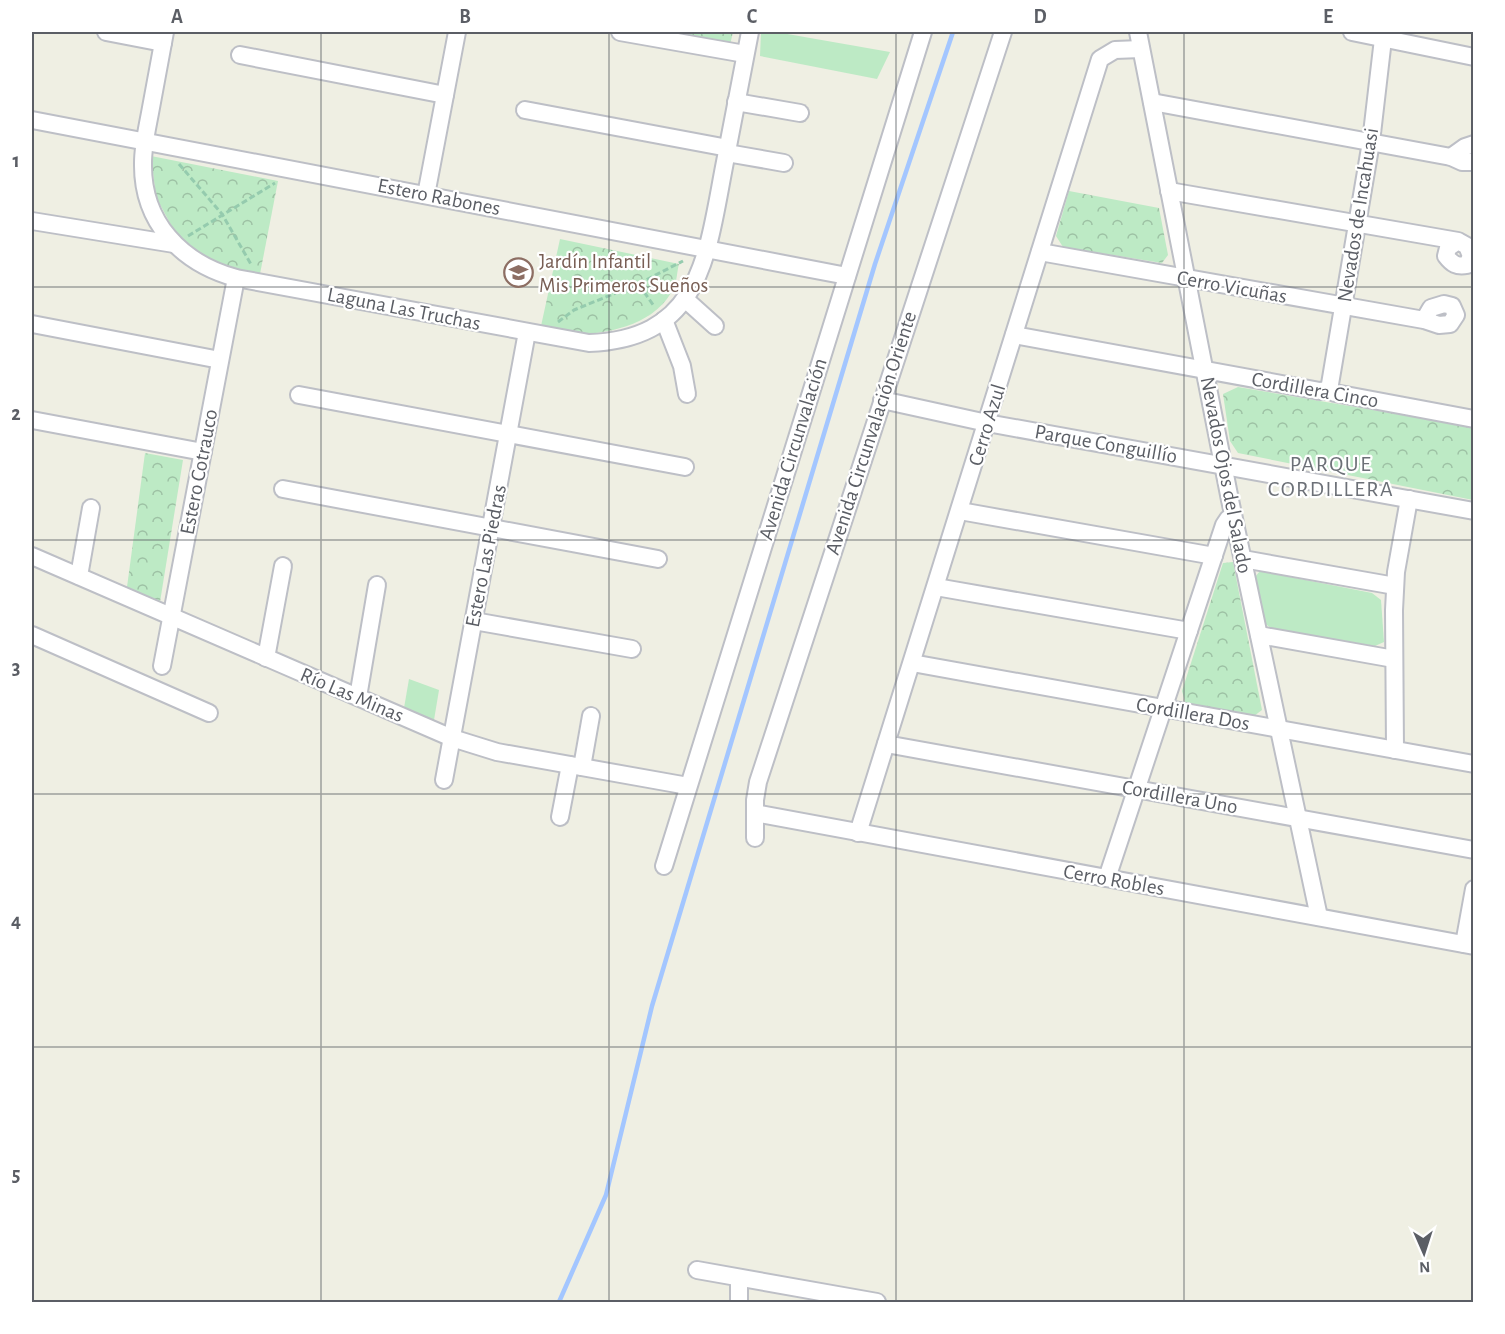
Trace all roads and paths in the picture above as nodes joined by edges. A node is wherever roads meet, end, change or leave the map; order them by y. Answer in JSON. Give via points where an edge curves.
{"nodes":[{"id":1,"x":106,"y":32,"type":"edge"},
{"id":2,"x":457,"y":32,"type":"edge"},
{"id":3,"x":621,"y":32,"type":"edge"},
{"id":4,"x":750,"y":32,"type":"edge"},
{"id":5,"x":923,"y":32,"type":"edge"},
{"id":6,"x":1003,"y":32,"type":"edge"},
{"id":7,"x":1138,"y":32,"type":"edge"},
{"id":8,"x":1352,"y":32,"type":"edge"},
{"id":9,"x":164,"y":37,"type":"edge"},
{"id":10,"x":1383,"y":39,"type":"junction"},
{"id":11,"x":1142,"y":49,"type":"junction"},
{"id":12,"x":746,"y":54,"type":"junction"},
{"id":13,"x":240,"y":55,"type":"dead end"},
{"id":14,"x":1473,"y":57,"type":"edge"},
{"id":15,"x":445,"y":95,"type":"junction"},
{"id":16,"x":736,"y":102,"type":"junction"},
{"id":17,"x":1152,"y":102,"type":"junction"},
{"id":18,"x":525,"y":110,"type":"dead end"},
{"id":19,"x":800,"y":113,"type":"dead end"},
{"id":20,"x":32,"y":120,"type":"edge"},
{"id":21,"x":144,"y":141,"type":"junction"},
{"id":22,"x":1371,"y":142,"type":"junction"},
{"id":23,"x":1473,"y":144,"type":"edge"},
{"id":24,"x":162,"y":145,"type":"junction"},
{"id":25,"x":727,"y":151,"type":"junction"},
{"id":26,"x":1451,"y":157,"type":"junction"},
{"id":27,"x":1473,"y":162,"type":"edge"},
{"id":28,"x":784,"y":163,"type":"dead end"},
{"id":29,"x":297,"y":170,"type":"junction"},
{"id":30,"x":1169,"y":191,"type":"junction"},
{"id":31,"x":426,"y":195,"type":"junction"},
{"id":32,"x":222,"y":214,"type":"junction"},
{"id":33,"x":32,"y":221,"type":"edge"},
{"id":34,"x":1358,"y":224,"type":"junction"},
{"id":35,"x":1458,"y":241,"type":"dead end"},
{"id":36,"x":174,"y":244,"type":"junction"},
{"id":37,"x":709,"y":248,"type":"junction"},
{"id":38,"x":1040,"y":252,"type":"junction"},
{"id":39,"x":847,"y":276,"type":"junction"},
{"id":40,"x":236,"y":278,"type":"junction"},
{"id":41,"x":1186,"y":279,"type":"junction"},
{"id":42,"x":262,"y":283,"type":"junction"},
{"id":43,"x":638,"y":284,"type":"junction"},
{"id":44,"x":685,"y":299,"type":"junction"},
{"id":45,"x":1344,"y":306,"type":"junction"},
{"id":46,"x":664,"y":320,"type":"junction"},
{"id":47,"x":1424,"y":320,"type":"dead end"},
{"id":48,"x":32,"y":324,"type":"edge"},
{"id":49,"x":715,"y":326,"type":"dead end"},
{"id":50,"x":535,"y":334,"type":"junction"},
{"id":51,"x":1014,"y":335,"type":"junction"},
{"id":52,"x":220,"y":360,"type":"junction"},
{"id":53,"x":1205,"y":370,"type":"junction"},
{"id":54,"x":1329,"y":390,"type":"junction"},
{"id":55,"x":687,"y":394,"type":"dead end"},
{"id":56,"x":298,"y":395,"type":"dead end"},
{"id":57,"x":882,"y":400,"type":"junction"},
{"id":58,"x":1473,"y":419,"type":"edge"},
{"id":59,"x":32,"y":420,"type":"edge"},
{"id":60,"x":987,"y":423,"type":"junction"},
{"id":61,"x":508,"y":434,"type":"junction"},
{"id":62,"x":203,"y":452,"type":"junction"},
{"id":63,"x":1223,"y":466,"type":"junction"},
{"id":64,"x":685,"y":467,"type":"dead end"},
{"id":65,"x":283,"y":489,"type":"dead end"},
{"id":66,"x":1408,"y":499,"type":"junction"},
{"id":67,"x":91,"y":508,"type":"dead end"},
{"id":68,"x":960,"y":511,"type":"junction"},
{"id":69,"x":1473,"y":511,"type":"edge"},
{"id":70,"x":1233,"y":515,"type":"junction"},
{"id":71,"x":491,"y":528,"type":"junction"},
{"id":72,"x":32,"y":556,"type":"edge"},
{"id":73,"x":1214,"y":556,"type":"junction"},
{"id":74,"x":658,"y":559,"type":"dead end"},
{"id":75,"x":1243,"y":559,"type":"junction"},
{"id":76,"x":283,"y":566,"type":"dead end"},
{"id":77,"x":80,"y":576,"type":"junction"},
{"id":78,"x":377,"y":585,"type":"dead end"},
{"id":79,"x":1395,"y":586,"type":"junction"},
{"id":80,"x":936,"y":587,"type":"junction"},
{"id":81,"x":172,"y":617,"type":"junction"},
{"id":82,"x":474,"y":621,"type":"junction"},
{"id":83,"x":1189,"y":631,"type":"junction"},
{"id":84,"x":32,"y":635,"type":"edge"},
{"id":85,"x":1259,"y":635,"type":"junction"},
{"id":86,"x":632,"y":649,"type":"dead end"},
{"id":87,"x":266,"y":658,"type":"junction"},
{"id":88,"x":1394,"y":659,"type":"junction"},
{"id":89,"x":912,"y":663,"type":"junction"},
{"id":90,"x":162,"y":666,"type":"dead end"},
{"id":91,"x":358,"y":697,"type":"junction"},
{"id":92,"x":1163,"y":708,"type":"junction"},
{"id":93,"x":209,"y":713,"type":"dead end"},
{"id":94,"x":591,"y":716,"type":"dead end"},
{"id":95,"x":1279,"y":729,"type":"junction"},
{"id":96,"x":452,"y":738,"type":"junction"},
{"id":97,"x":886,"y":744,"type":"junction"},
{"id":98,"x":1395,"y":750,"type":"junction"},
{"id":99,"x":1473,"y":764,"type":"edge"},
{"id":100,"x":576,"y":766,"type":"junction"},
{"id":101,"x":444,"y":780,"type":"dead end"},
{"id":102,"x":688,"y":786,"type":"junction"},
{"id":103,"x":1137,"y":789,"type":"junction"},
{"id":104,"x":755,"y":813,"type":"junction"},
{"id":105,"x":560,"y":817,"type":"dead end"},
{"id":106,"x":1298,"y":818,"type":"junction"},
{"id":107,"x":858,"y":833,"type":"junction"},
{"id":108,"x":755,"y":838,"type":"dead end"},
{"id":109,"x":1473,"y":850,"type":"edge"},
{"id":110,"x":664,"y":866,"type":"dead end"},
{"id":111,"x":1107,"y":878,"type":"junction"},
{"id":112,"x":1473,"y":890,"type":"edge"},
{"id":113,"x":1319,"y":917,"type":"junction"},
{"id":114,"x":1469,"y":945,"type":"edge"},
{"id":115,"x":697,"y":1270,"type":"dead end"},
{"id":116,"x":739,"y":1278,"type":"junction"},
{"id":117,"x":836,"y":1299,"type":"edge"},
{"id":118,"x":739,"y":1302,"type":"edge"},
{"id":119,"x":877,"y":1302,"type":"edge"}],
"edges":[{"from":1,"to":9,"type":"street"},
{"from":2,"to":15,"type":"street"},
{"from":3,"to":12,"type":"street"},
{"from":4,"to":12,"type":"street","name":"Laguna Las Truchas"},
{"from":5,"to":39,"type":"street","name":"Avenida Circunvalación"},
{"from":6,"to":57,"type":"street","name":"Avenida Circunvalación Oriente"},
{"from":7,"to":11,"type":"street","name":"Nevados Ojos del Salado"},
{"from":8,"to":10,"type":"street"},
{"from":9,"to":21,"type":"street","name":"Laguna Las Truchas"},
{"from":10,"to":14,"type":"street"},
{"from":10,"to":22,"type":"street","name":"Nevados de Incahuasi"},
{"from":11,"to":17,"type":"street","name":"Nevados Ojos del Salado"},
{"from":11,"to":38,"type":"street","name":"Cerro Azul","via":[[1114,50],[1100,59]]},
{"from":12,"to":16,"type":"street","name":"Laguna Las Truchas"},
{"from":13,"to":15,"type":"street"},
{"from":15,"to":31,"type":"street"},
{"from":16,"to":19,"type":"street"},
{"from":16,"to":25,"type":"street","name":"Laguna Las Truchas"},
{"from":17,"to":22,"type":"street"},
{"from":17,"to":30,"type":"street","name":"Nevados Ojos del Salado"},
{"from":18,"to":25,"type":"street"},
{"from":20,"to":21,"type":"street","name":"Estero Rabones"},
{"from":21,"to":24,"type":"street","name":"Estero Rabones"},
{"from":21,"to":36,"type":"street","name":"Laguna Las Truchas","via":[[146,192],[157,222]]},
{"from":22,"to":26,"type":"street"},
{"from":22,"to":34,"type":"street","name":"Nevados de Incahuasi"},
{"from":23,"to":26,"type":"street"},
{"from":24,"to":29,"type":"street","name":"Estero Rabones"},
{"from":24,"to":32,"type":"path"},
{"from":25,"to":28,"type":"street"},
{"from":25,"to":37,"type":"street","name":"Laguna Las Truchas"},
{"from":26,"to":27,"type":"street"},
{"from":29,"to":31,"type":"street","name":"Estero Rabones"},
{"from":29,"to":32,"type":"path"},
{"from":30,"to":34,"type":"street"},
{"from":30,"to":41,"type":"street","name":"Nevados Ojos del Salado"},
{"from":31,"to":37,"type":"street","name":"Estero Rabones"},
{"from":32,"to":36,"type":"path"},
{"from":32,"to":42,"type":"path"},
{"from":33,"to":36,"type":"street"},
{"from":34,"to":35,"type":"street"},
{"from":34,"to":45,"type":"street","name":"Nevados de Incahuasi"},
{"from":36,"to":40,"type":"street","name":"Laguna Las Truchas","via":[[194,261]]},
{"from":37,"to":39,"type":"street","name":"Estero Rabones"},
{"from":37,"to":43,"type":"path"},
{"from":37,"to":44,"type":"street","name":"Laguna Las Truchas"},
{"from":38,"to":41,"type":"street","name":"Cerro Vicuñas"},
{"from":38,"to":51,"type":"street","name":"Cerro Azul"},
{"from":39,"to":102,"type":"street","name":"Avenida Circunvalación"},
{"from":40,"to":42,"type":"street","name":"Laguna Las Truchas"},
{"from":40,"to":52,"type":"street","name":"Estero Cotrauco"},
{"from":41,"to":45,"type":"street","name":"Cerro Vicuñas"},
{"from":41,"to":53,"type":"street","name":"Nevados Ojos del Salado"},
{"from":42,"to":50,"type":"street","name":"Laguna Las Truchas"},
{"from":43,"to":46,"type":"path"},
{"from":43,"to":50,"type":"path","via":[[574,310]]},
{"from":44,"to":46,"type":"street","name":"Laguna Las Truchas"},
{"from":44,"to":49,"type":"street"},
{"from":45,"to":47,"type":"street","name":"Cerro Vicuñas"},
{"from":45,"to":54,"type":"street","name":"Nevados de Incahuasi"},
{"from":46,"to":50,"type":"street","name":"Laguna Las Truchas","via":[[638,334],[604,342]]},
{"from":46,"to":55,"type":"street","via":[[682,366]]},
{"from":48,"to":52,"type":"street"},
{"from":50,"to":61,"type":"street","name":"Estero Las Piedras"},
{"from":51,"to":53,"type":"street","name":"Cordillera Cinco"},
{"from":51,"to":60,"type":"street","name":"Cerro Azul"},
{"from":52,"to":62,"type":"street","name":"Estero Cotrauco"},
{"from":53,"to":54,"type":"street","name":"Cordillera Cinco"},
{"from":53,"to":63,"type":"street","name":"Nevados Ojos del Salado"},
{"from":54,"to":58,"type":"street","name":"Cordillera Cinco"},
{"from":56,"to":61,"type":"street"},
{"from":57,"to":60,"type":"street","name":"Parque Conguillío"},
{"from":57,"to":104,"type":"street","name":"Avenida Circunvalación Oriente","via":[[758,782]]},
{"from":59,"to":62,"type":"street"},
{"from":60,"to":63,"type":"street","name":"Parque Conguillío"},
{"from":60,"to":68,"type":"street","name":"Cerro Azul"},
{"from":61,"to":64,"type":"street"},
{"from":61,"to":71,"type":"street","name":"Estero Las Piedras"},
{"from":62,"to":81,"type":"street","name":"Estero Cotrauco"},
{"from":63,"to":66,"type":"street","name":"Parque Conguillío"},
{"from":63,"to":70,"type":"street","name":"Nevados Ojos del Salado"},
{"from":65,"to":71,"type":"street"},
{"from":66,"to":69,"type":"street","name":"Parque Conguillío"},
{"from":66,"to":79,"type":"street"},
{"from":67,"to":77,"type":"street"},
{"from":68,"to":73,"type":"street"},
{"from":68,"to":80,"type":"street","name":"Cerro Azul"},
{"from":70,"to":73,"type":"street","via":[[1224,525]]},
{"from":70,"to":75,"type":"street","name":"Nevados Ojos del Salado"},
{"from":71,"to":74,"type":"street"},
{"from":71,"to":82,"type":"street","name":"Estero Las Piedras"},
{"from":72,"to":77,"type":"street","name":"Río Las Minas"},
{"from":73,"to":83,"type":"street"},
{"from":75,"to":79,"type":"street"},
{"from":75,"to":85,"type":"street","name":"Nevados Ojos del Salado"},
{"from":76,"to":87,"type":"street"},
{"from":77,"to":81,"type":"street","name":"Río Las Minas"},
{"from":78,"to":91,"type":"street"},
{"from":79,"to":88,"type":"street"},
{"from":80,"to":83,"type":"street"},
{"from":80,"to":89,"type":"street","name":"Cerro Azul"},
{"from":81,"to":87,"type":"street","name":"Río Las Minas"},
{"from":81,"to":90,"type":"street","name":"Estero Cotrauco"},
{"from":82,"to":86,"type":"street"},
{"from":82,"to":96,"type":"street","name":"Estero Las Piedras"},
{"from":83,"to":92,"type":"street"},
{"from":84,"to":93,"type":"street"},
{"from":85,"to":88,"type":"street"},
{"from":85,"to":95,"type":"street","name":"Nevados Ojos del Salado"},
{"from":87,"to":91,"type":"street","name":"Río Las Minas"},
{"from":88,"to":98,"type":"street"},
{"from":89,"to":92,"type":"street","name":"Cordillera Dos"},
{"from":89,"to":97,"type":"street","name":"Cerro Azul"},
{"from":91,"to":96,"type":"street","name":"Río Las Minas"},
{"from":92,"to":95,"type":"street","name":"Cordillera Dos"},
{"from":92,"to":103,"type":"street"},
{"from":94,"to":100,"type":"street"},
{"from":95,"to":98,"type":"street","name":"Cordillera Dos"},
{"from":95,"to":106,"type":"street","name":"Nevados Ojos del Salado"},
{"from":96,"to":100,"type":"street","name":"Río Las Minas","via":[[497,752]]},
{"from":96,"to":101,"type":"street","name":"Estero Las Piedras"},
{"from":97,"to":103,"type":"street","name":"Cordillera Uno"},
{"from":97,"to":107,"type":"street","name":"Cerro Azul"},
{"from":98,"to":99,"type":"street","name":"Cordillera Dos"},
{"from":100,"to":102,"type":"street","name":"Río Las Minas"},
{"from":100,"to":105,"type":"street"},
{"from":102,"to":110,"type":"street","name":"Avenida Circunvalación"},
{"from":103,"to":106,"type":"street","name":"Cordillera Uno"},
{"from":103,"to":111,"type":"street"},
{"from":104,"to":107,"type":"street","name":"Cerro Robles"},
{"from":104,"to":108,"type":"street","name":"Avenida Circunvalación Oriente"},
{"from":106,"to":109,"type":"street","name":"Cordillera Uno"},
{"from":106,"to":113,"type":"street","name":"Nevados Ojos del Salado"},
{"from":107,"to":111,"type":"street","name":"Cerro Robles"},
{"from":111,"to":113,"type":"street","name":"Cerro Robles"},
{"from":112,"to":114,"type":"street"},
{"from":113,"to":114,"type":"street","name":"Cerro Robles"},
{"from":115,"to":116,"type":"street"},
{"from":116,"to":117,"type":"street"},
{"from":116,"to":118,"type":"street"},
{"from":117,"to":119,"type":"street"}]}
